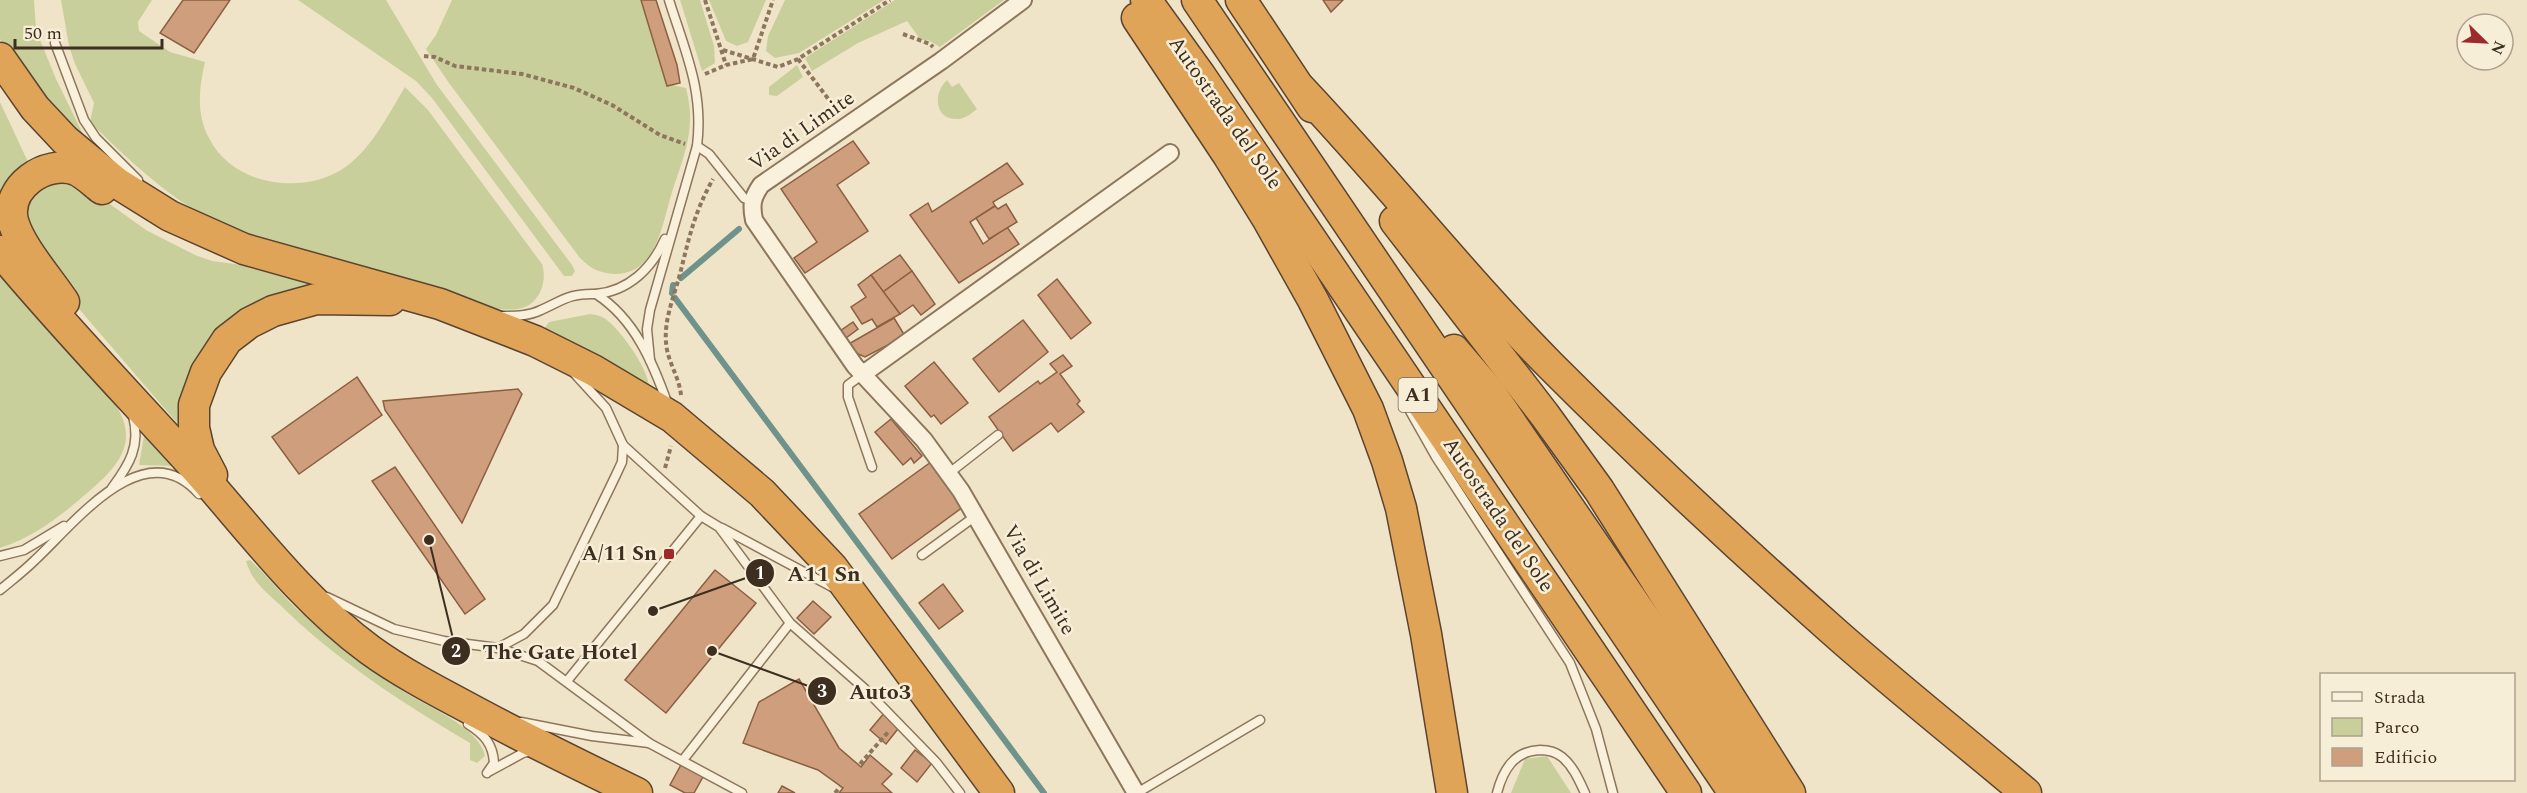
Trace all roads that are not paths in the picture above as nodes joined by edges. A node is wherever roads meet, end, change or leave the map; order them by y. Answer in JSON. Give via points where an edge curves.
{"nodes":[{"id":1,"x":669,"y":0,"type":"edge"},
{"id":2,"x":1023,"y":0,"type":"edge"},
{"id":3,"x":1126,"y":0,"type":"edge"},
{"id":4,"x":1146,"y":0,"type":"edge"},
{"id":5,"x":1197,"y":0,"type":"edge"},
{"id":6,"x":1241,"y":0,"type":"edge"},
{"id":7,"x":55,"y":43,"type":"dead end"},
{"id":8,"x":0,"y":58,"type":"edge"},
{"id":9,"x":1301,"y":89,"type":"junction"},
{"id":10,"x":697,"y":144,"type":"junction"},
{"id":11,"x":1170,"y":153,"type":"dead end"},
{"id":12,"x":146,"y":187,"type":"dead end"},
{"id":13,"x":154,"y":194,"type":"dead end"},
{"id":14,"x":752,"y":201,"type":"junction"},
{"id":15,"x":675,"y":217,"type":"junction"},
{"id":16,"x":206,"y":234,"type":"junction"},
{"id":17,"x":0,"y":251,"type":"edge"},
{"id":18,"x":286,"y":260,"type":"junction"},
{"id":19,"x":1387,"y":281,"type":"junction"},
{"id":20,"x":596,"y":294,"type":"junction"},
{"id":21,"x":433,"y":302,"type":"junction"},
{"id":22,"x":1380,"y":339,"type":"junction"},
{"id":23,"x":81,"y":345,"type":"junction"},
{"id":24,"x":550,"y":348,"type":"junction"},
{"id":25,"x":650,"y":360,"type":"junction"},
{"id":26,"x":863,"y":374,"type":"junction"},
{"id":27,"x":1401,"y":391,"type":"dead end"},
{"id":28,"x":1405,"y":401,"type":"dead end"},
{"id":29,"x":672,"y":417,"type":"junction"},
{"id":30,"x":998,"y":435,"type":"dead end"},
{"id":31,"x":623,"y":445,"type":"junction"},
{"id":32,"x":872,"y":467,"type":"dead end"},
{"id":33,"x":948,"y":474,"type":"junction"},
{"id":34,"x":110,"y":491,"type":"junction"},
{"id":35,"x":203,"y":498,"type":"dead end"},
{"id":36,"x":976,"y":515,"type":"junction"},
{"id":37,"x":701,"y":516,"type":"junction"},
{"id":38,"x":75,"y":520,"type":"junction"},
{"id":39,"x":719,"y":527,"type":"junction"},
{"id":40,"x":246,"y":535,"type":"junction"},
{"id":41,"x":922,"y":555,"type":"dead end"},
{"id":42,"x":0,"y":556,"type":"edge"},
{"id":43,"x":290,"y":579,"type":"junction"},
{"id":44,"x":0,"y":590,"type":"edge"},
{"id":45,"x":866,"y":612,"type":"junction"},
{"id":46,"x":790,"y":623,"type":"junction"},
{"id":47,"x":498,"y":648,"type":"junction"},
{"id":48,"x":414,"y":679,"type":"junction"},
{"id":49,"x":567,"y":681,"type":"junction"},
{"id":50,"x":435,"y":703,"type":"dead end"},
{"id":51,"x":471,"y":717,"type":"junction"},
{"id":52,"x":1260,"y":720,"type":"dead end"},
{"id":53,"x":649,"y":743,"type":"junction"},
{"id":54,"x":552,"y":751,"type":"junction"},
{"id":55,"x":683,"y":760,"type":"junction"},
{"id":56,"x":1611,"y":790,"type":"edge"},
{"id":57,"x":637,"y":793,"type":"edge"},
{"id":58,"x":742,"y":793,"type":"edge"},
{"id":59,"x":960,"y":793,"type":"edge"},
{"id":60,"x":999,"y":793,"type":"edge"},
{"id":61,"x":1136,"y":793,"type":"edge"},
{"id":62,"x":1452,"y":793,"type":"edge"},
{"id":63,"x":1497,"y":793,"type":"edge"},
{"id":64,"x":1585,"y":793,"type":"edge"},
{"id":65,"x":1686,"y":793,"type":"edge"},
{"id":66,"x":1734,"y":793,"type":"edge"},
{"id":67,"x":1768,"y":793,"type":"edge"},
{"id":68,"x":1790,"y":793,"type":"edge"},
{"id":69,"x":2026,"y":793,"type":"edge"}],
"edges":[{"from":1,"to":10,"type":"lane","via":[[700,110]]},
{"from":2,"to":14,"type":"street","name":"Via di Limite","via":[[760,185]]},
{"from":3,"to":62,"type":"highway","via":[[1267,218],[1368,409],[1401,508]]},
{"from":4,"to":22,"type":"highway","name":"Autostrada del Sole","number":"A1"},
{"from":5,"to":19,"type":"highway","name":"Autostrada del Sole","number":"A1"},
{"from":6,"to":9,"type":"highway"},
{"from":7,"to":12,"type":"lane","via":[[84,120],[122,167]]},
{"from":8,"to":16,"type":"highway","via":[[35,108],[65,140],[117,183]]},
{"from":9,"to":68,"type":"highway","via":[[1332,140],[1599,490]]},
{"from":9,"to":69,"type":"highway","via":[[1501,314],[1610,424],[1825,623]]},
{"from":10,"to":14,"type":"lane","via":[[744,198]]},
{"from":10,"to":15,"type":"lane"},
{"from":11,"to":26,"type":"street"},
{"from":13,"to":16,"type":"lane"},
{"from":14,"to":26,"type":"street","name":"Via di Limite","via":[[754,220]]},
{"from":15,"to":20,"type":"lane","via":[[658,254],[642,273],[614,290]]},
{"from":15,"to":25,"type":"lane","via":[[650,310]]},
{"from":16,"to":18,"type":"highway"},
{"from":17,"to":23,"type":"highway"},
{"from":18,"to":21,"type":"highway"},
{"from":18,"to":23,"type":"highway","via":[[215,252],[146,218],[77,170],[44,170],[22,188],[13,218],[27,249],[75,318]]},
{"from":19,"to":66,"type":"highway","name":"Autostrada del Sole","number":"A1"},
{"from":19,"to":67,"type":"highway","via":[[1490,392]]},
{"from":20,"to":21,"type":"lane","via":[[569,295],[523,316],[499,316]]},
{"from":20,"to":25,"type":"lane","via":[[628,322]]},
{"from":21,"to":24,"type":"highway"},
{"from":21,"to":40,"type":"highway","via":[[316,299],[273,311],[227,340],[206,372],[194,405],[194,428],[199,450]]},
{"from":22,"to":27,"type":"lane"},
{"from":22,"to":65,"type":"highway","name":"Autostrada del Sole","number":"A1"},
{"from":23,"to":34,"type":"lane","via":[[133,416],[135,448],[129,465]]},
{"from":23,"to":40,"type":"highway","via":[[148,415]]},
{"from":24,"to":29,"type":"highway"},
{"from":24,"to":31,"type":"lane","via":[[606,408]]},
{"from":25,"to":29,"type":"lane"},
{"from":26,"to":32,"type":"lane","via":[[848,385],[848,397]]},
{"from":26,"to":33,"type":"street","name":"Via di Limite","via":[[924,440]]},
{"from":28,"to":56,"type":"lane","via":[[1436,457],[1570,663],[1596,729]]},
{"from":29,"to":45,"type":"highway","via":[[762,493],[832,567]]},
{"from":30,"to":33,"type":"lane"},
{"from":31,"to":37,"type":"lane"},
{"from":31,"to":47,"type":"lane","via":[[622,462],[553,605],[524,634]]},
{"from":33,"to":36,"type":"street","name":"Via di Limite"},
{"from":34,"to":35,"type":"lane","via":[[135,476],[167,473]]},
{"from":34,"to":38,"type":"lane"},
{"from":36,"to":41,"type":"lane"},
{"from":36,"to":61,"type":"street","name":"Via di Limite"},
{"from":37,"to":39,"type":"lane"},
{"from":37,"to":49,"type":"lane"},
{"from":38,"to":42,"type":"lane","via":[[24,550]]},
{"from":38,"to":44,"type":"lane"},
{"from":39,"to":45,"type":"lane","via":[[824,580]]},
{"from":39,"to":46,"type":"lane"},
{"from":40,"to":43,"type":"highway"},
{"from":43,"to":47,"type":"lane","via":[[394,629]]},
{"from":43,"to":48,"type":"highway","via":[[370,650]]},
{"from":45,"to":60,"type":"highway"},
{"from":46,"to":55,"type":"lane"},
{"from":46,"to":59,"type":"lane","via":[[866,689]]},
{"from":47,"to":49,"type":"lane","via":[[538,661]]},
{"from":48,"to":50,"type":"lane"},
{"from":48,"to":51,"type":"highway"},
{"from":49,"to":53,"type":"lane"},
{"from":51,"to":53,"type":"lane"},
{"from":51,"to":54,"type":"highway"},
{"from":51,"to":54,"type":"lane","via":[[492,748],[494,763],[487,773],[523,753]]},
{"from":52,"to":61,"type":"lane"},
{"from":53,"to":55,"type":"lane"},
{"from":54,"to":57,"type":"highway"},
{"from":55,"to":58,"type":"lane"},
{"from":63,"to":64,"type":"lane","via":[[1507,766],[1518,755],[1538,750],[1560,755],[1571,766]]}]}
